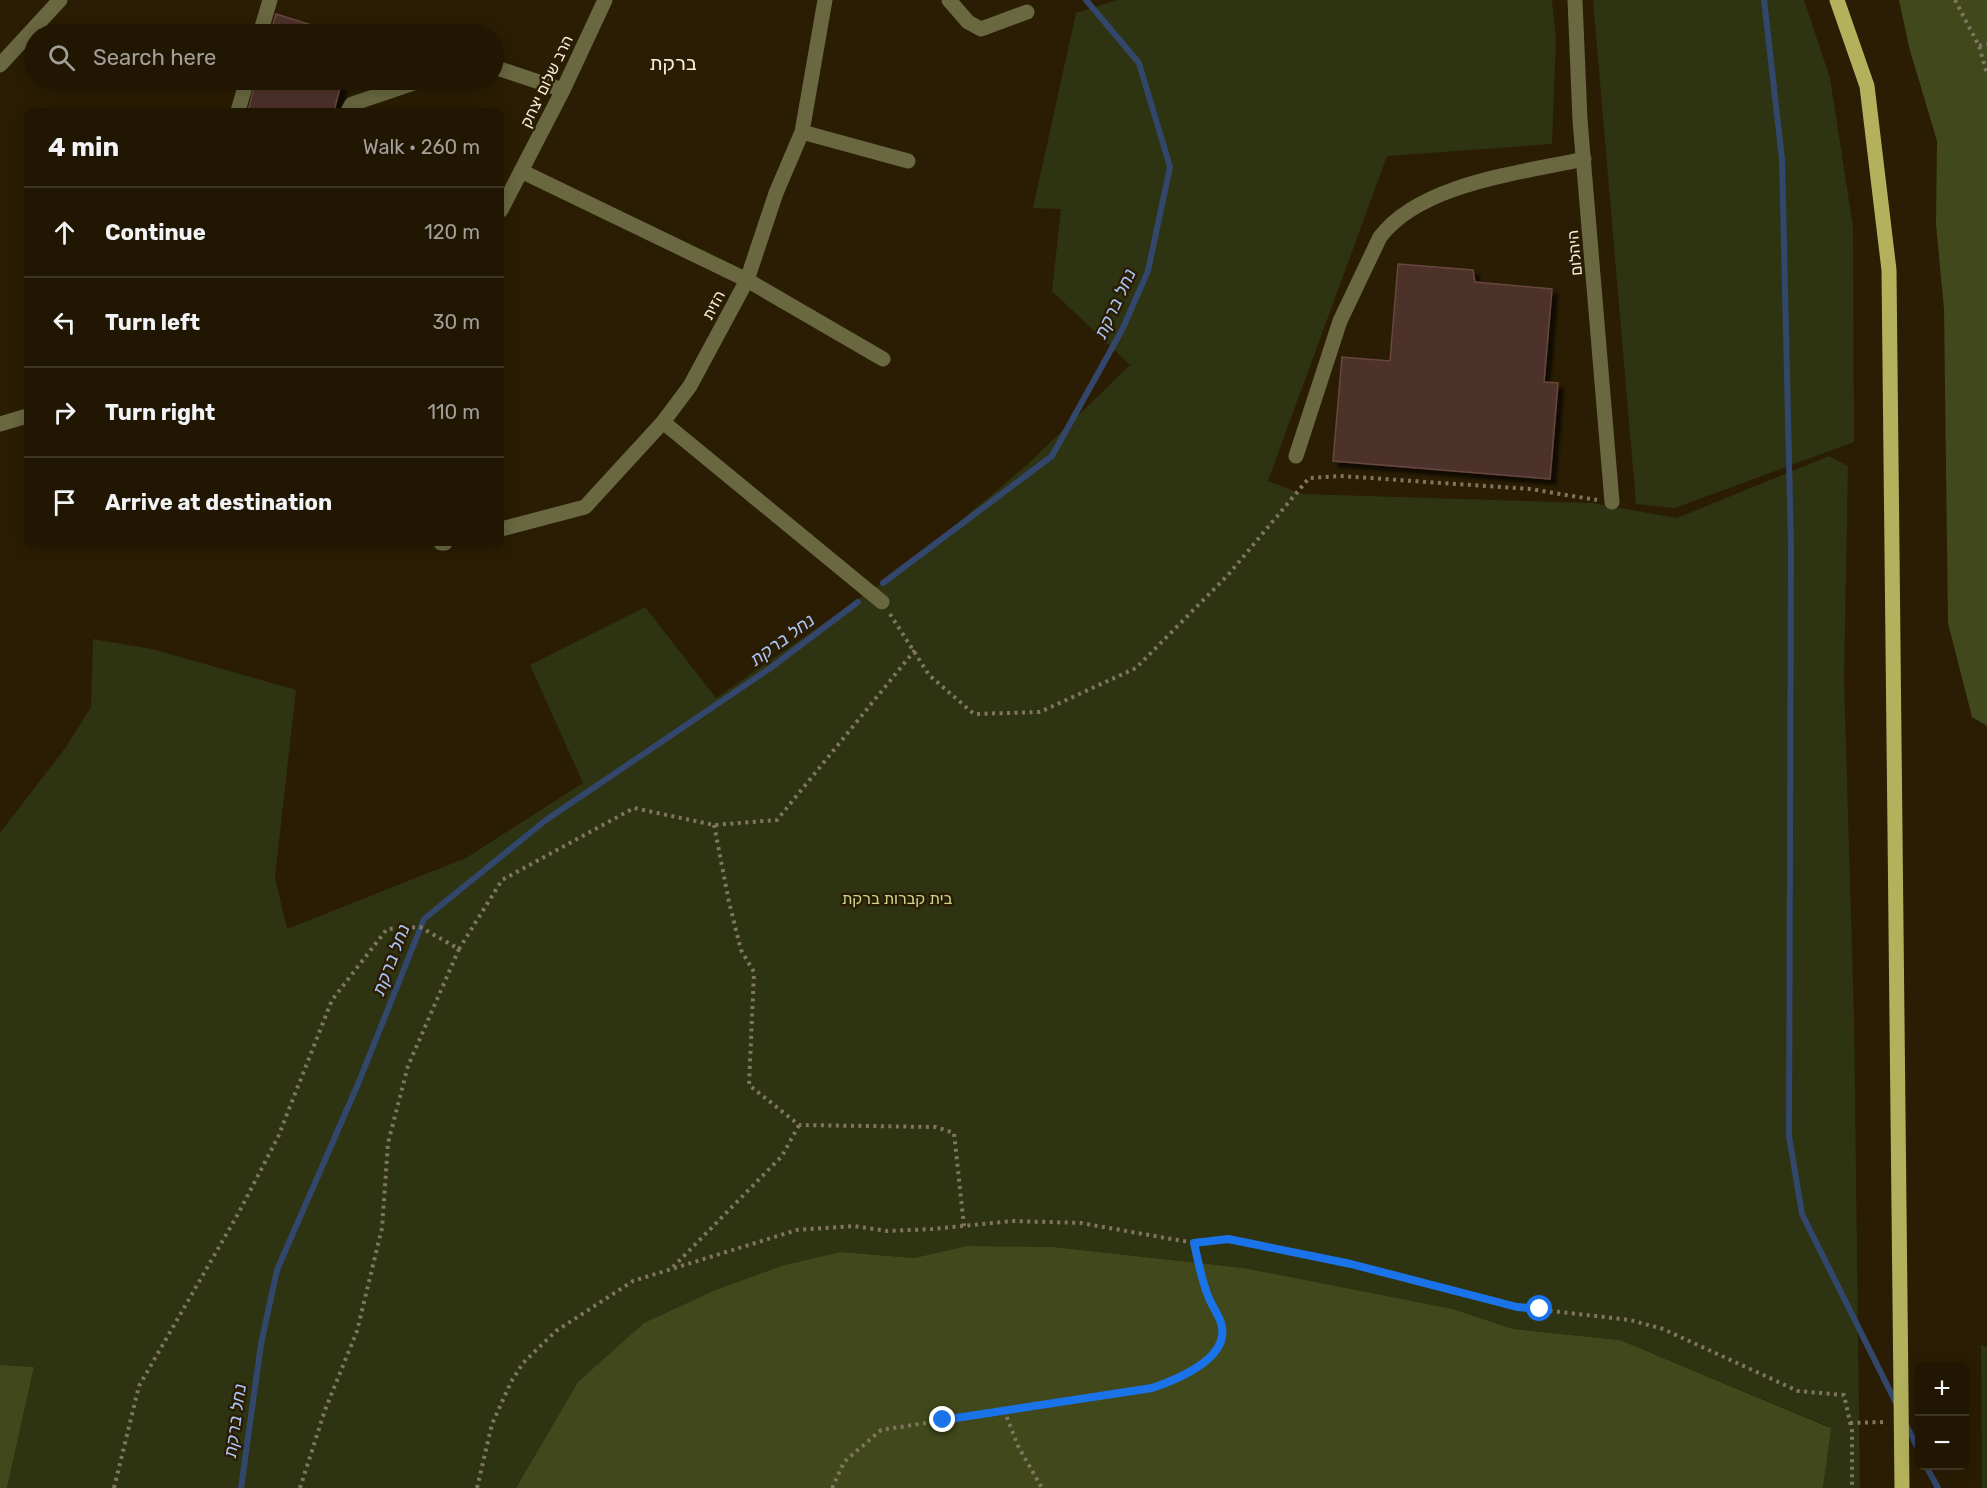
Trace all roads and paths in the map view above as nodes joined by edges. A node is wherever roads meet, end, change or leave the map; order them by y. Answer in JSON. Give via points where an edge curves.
{"nodes":[{"id":1,"x":60,"y":0,"type":"edge"},
{"id":2,"x":270,"y":0,"type":"edge"},
{"id":3,"x":605,"y":0,"type":"edge"},
{"id":4,"x":825,"y":0,"type":"edge"},
{"id":5,"x":949,"y":0,"type":"edge"},
{"id":6,"x":1575,"y":0,"type":"edge"},
{"id":7,"x":1837,"y":0,"type":"edge"},
{"id":8,"x":1955,"y":0,"type":"edge"},
{"id":9,"x":1027,"y":12,"type":"dead end"},
{"id":10,"x":38,"y":24,"type":"edge"},
{"id":11,"x":263,"y":24,"type":"edge"},
{"id":12,"x":24,"y":39,"type":"edge"},
{"id":13,"x":1987,"y":44,"type":"edge"},
{"id":14,"x":1979,"y":46,"type":"junction"},
{"id":15,"x":0,"y":65,"type":"edge"},
{"id":16,"x":504,"y":70,"type":"edge"},
{"id":17,"x":1987,"y":74,"type":"edge"},
{"id":18,"x":244,"y":90,"type":"edge"},
{"id":19,"x":393,"y":90,"type":"edge"},
{"id":20,"x":563,"y":90,"type":"junction"},
{"id":21,"x":239,"y":108,"type":"edge"},
{"id":22,"x":350,"y":108,"type":"edge"},
{"id":23,"x":802,"y":132,"type":"junction"},
{"id":24,"x":1584,"y":159,"type":"junction"},
{"id":25,"x":908,"y":161,"type":"dead end"},
{"id":26,"x":521,"y":171,"type":"junction"},
{"id":27,"x":504,"y":204,"type":"edge"},
{"id":28,"x":747,"y":280,"type":"junction"},
{"id":29,"x":883,"y":359,"type":"dead end"},
{"id":30,"x":24,"y":417,"type":"edge"},
{"id":31,"x":663,"y":422,"type":"junction"},
{"id":32,"x":0,"y":424,"type":"edge"},
{"id":33,"x":1296,"y":456,"type":"dead end"},
{"id":34,"x":1612,"y":502,"type":"joint"},
{"id":35,"x":504,"y":528,"type":"edge"},
{"id":36,"x":882,"y":602,"type":"joint"},
{"id":37,"x":915,"y":650,"type":"junction"},
{"id":38,"x":714,"y":825,"type":"junction"},
{"id":39,"x":459,"y":949,"type":"junction"},
{"id":40,"x":799,"y":1125,"type":"junction"},
{"id":41,"x":964,"y":1226,"type":"junction"},
{"id":42,"x":1194,"y":1243,"type":"junction"},
{"id":43,"x":671,"y":1269,"type":"junction"},
{"id":44,"x":1005,"y":1410,"type":"junction"},
{"id":45,"x":1901,"y":1422,"type":"junction"},
{"id":46,"x":1850,"y":1423,"type":"junction"},
{"id":47,"x":114,"y":1488,"type":"edge"},
{"id":48,"x":300,"y":1488,"type":"edge"},
{"id":49,"x":477,"y":1488,"type":"edge"},
{"id":50,"x":832,"y":1488,"type":"edge"},
{"id":51,"x":1041,"y":1488,"type":"edge"},
{"id":52,"x":1852,"y":1488,"type":"edge"},
{"id":53,"x":1902,"y":1488,"type":"edge"}],
"edges":[{"from":1,"to":10,"type":"street"},
{"from":2,"to":11,"type":"street"},
{"from":3,"to":20,"type":"street","name":"הרב שלום יצחק"},
{"from":4,"to":23,"type":"street","name":"הזית"},
{"from":5,"to":9,"type":"street","via":[[968,22],[981,29]]},
{"from":6,"to":24,"type":"street","name":"היהלום"},
{"from":7,"to":45,"type":"main road","via":[[1867,86],[1889,270]]},
{"from":8,"to":14,"type":"path"},
{"from":12,"to":15,"type":"street"},
{"from":13,"to":14,"type":"path"},
{"from":14,"to":17,"type":"path"},
{"from":16,"to":20,"type":"street"},
{"from":18,"to":21,"type":"street"},
{"from":19,"to":22,"type":"street"},
{"from":20,"to":26,"type":"street","name":"הרב שלום יצחק"},
{"from":23,"to":25,"type":"street"},
{"from":23,"to":28,"type":"street","name":"הזית","via":[[776,193]]},
{"from":24,"to":33,"type":"street","via":[[1451,191],[1425,201],[1387,227],[1340,321]]},
{"from":24,"to":34,"type":"street","name":"היהלום"},
{"from":26,"to":27,"type":"street","name":"הרב שלום יצחק"},
{"from":26,"to":28,"type":"street"},
{"from":28,"to":29,"type":"street"},
{"from":28,"to":31,"type":"street","name":"הזית","via":[[690,386]]},
{"from":30,"to":32,"type":"street"},
{"from":31,"to":35,"type":"street","name":"הזית","via":[[585,507]]},
{"from":31,"to":36,"type":"street"},
{"from":34,"to":37,"type":"path","via":[[1530,489],[1340,476],[1309,478],[1228,575],[1136,668],[1040,712],[974,714],[929,675]]},
{"from":36,"to":37,"type":"path"},
{"from":37,"to":38,"type":"path","via":[[777,820]]},
{"from":38,"to":39,"type":"path","via":[[634,808],[502,880]]},
{"from":38,"to":40,"type":"path","via":[[741,950],[754,972],[749,1085]]},
{"from":39,"to":47,"type":"path","via":[[420,927],[387,929],[332,1000],[278,1137],[139,1386]]},
{"from":39,"to":48,"type":"path","via":[[408,1066],[388,1143],[382,1228],[357,1331],[325,1410]]},
{"from":40,"to":41,"type":"path","via":[[936,1127],[954,1133]]},
{"from":40,"to":43,"type":"path","via":[[782,1156]]},
{"from":41,"to":42,"type":"path","via":[[1013,1221],[1081,1222]]},
{"from":41,"to":43,"type":"path","via":[[887,1231],[854,1226],[797,1230]]},
{"from":42,"to":44,"type":"path","via":[[1206,1293],[1221,1324],[1222,1335],[1212,1356],[1184,1377],[1152,1388]]},
{"from":42,"to":46,"type":"path","via":[[1228,1239],[1351,1264],[1517,1307],[1630,1320],[1663,1329],[1798,1391],[1844,1395]]},
{"from":43,"to":49,"type":"path","via":[[633,1281],[556,1331],[523,1363],[492,1424]]},
{"from":44,"to":50,"type":"path","via":[[881,1430],[844,1462]]},
{"from":44,"to":51,"type":"path","via":[[1017,1446]]},
{"from":45,"to":46,"type":"path"},
{"from":45,"to":53,"type":"main road"},
{"from":46,"to":52,"type":"path"}]}
